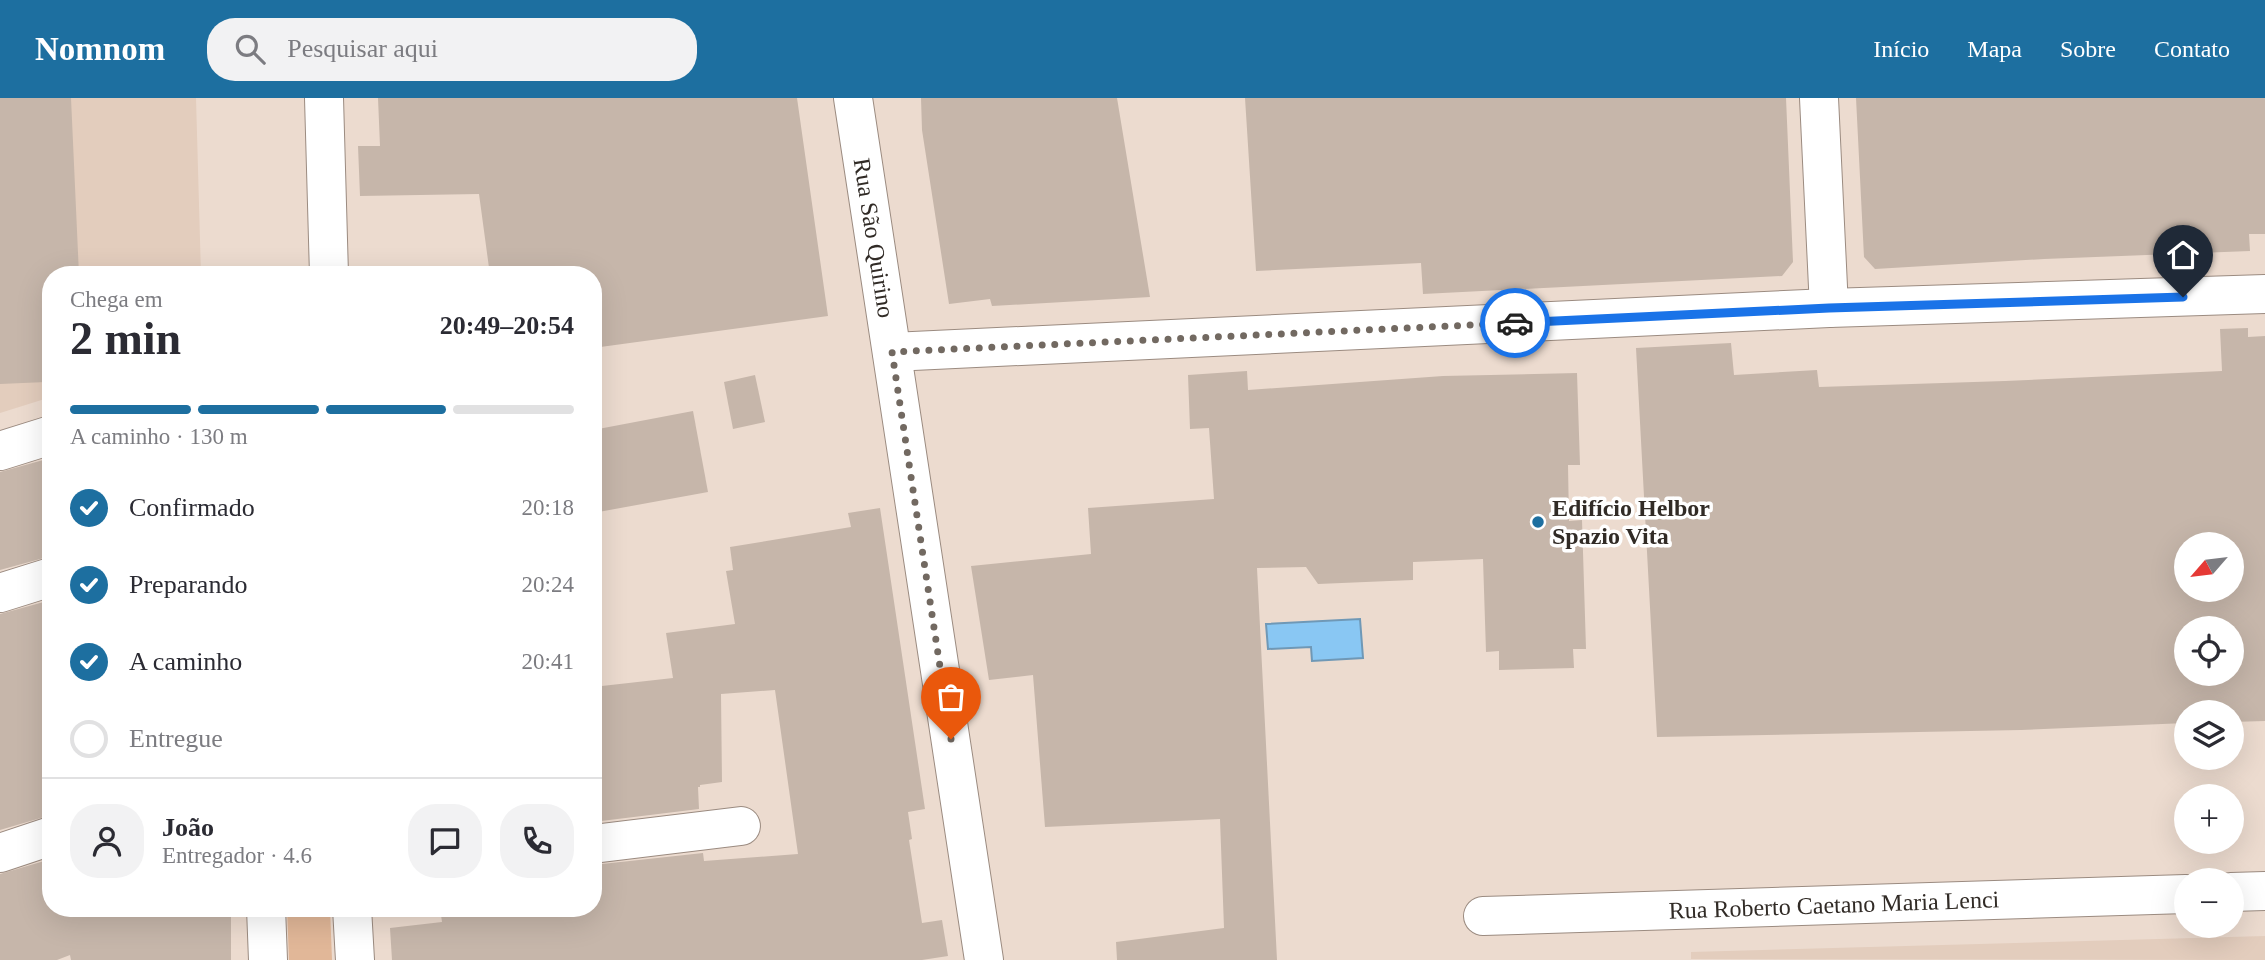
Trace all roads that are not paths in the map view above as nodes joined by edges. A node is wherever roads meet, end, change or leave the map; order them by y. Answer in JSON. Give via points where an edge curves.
{"nodes":[{"id":1,"x":324,"y":98,"type":"edge"},
{"id":2,"x":853,"y":98,"type":"edge"},
{"id":3,"x":1819,"y":98,"type":"edge"},
{"id":4,"x":329,"y":266,"type":"edge"},
{"id":5,"x":2265,"y":295,"type":"edge"},
{"id":6,"x":1829,"y":308,"type":"junction"},
{"id":7,"x":892,"y":352,"type":"junction"},
{"id":8,"x":42,"y":438,"type":"edge"},
{"id":9,"x":0,"y":451,"type":"edge"},
{"id":10,"x":42,"y":580,"type":"edge"},
{"id":11,"x":0,"y":593,"type":"edge"},
{"id":12,"x":741,"y":826,"type":"dead end"},
{"id":13,"x":42,"y":839,"type":"edge"},
{"id":14,"x":602,"y":844,"type":"edge"},
{"id":15,"x":0,"y":853,"type":"edge"},
{"id":16,"x":2265,"y":891,"type":"edge"},
{"id":17,"x":2244,"y":892,"type":"edge"},
{"id":18,"x":2174,"y":894,"type":"edge"},
{"id":19,"x":1483,"y":916,"type":"dead end"},
{"id":20,"x":266,"y":917,"type":"edge"},
{"id":21,"x":353,"y":917,"type":"edge"},
{"id":22,"x":268,"y":960,"type":"edge"},
{"id":23,"x":355,"y":960,"type":"edge"},
{"id":24,"x":984,"y":960,"type":"edge"}],
"edges":[{"from":1,"to":4,"type":"street"},
{"from":2,"to":7,"type":"street","name":"Rua São Quirino"},
{"from":3,"to":6,"type":"street"},
{"from":5,"to":6,"type":"street"},
{"from":6,"to":7,"type":"street"},
{"from":7,"to":24,"type":"street","name":"Rua São Quirino"},
{"from":8,"to":9,"type":"street"},
{"from":10,"to":11,"type":"street"},
{"from":12,"to":14,"type":"street"},
{"from":13,"to":15,"type":"street"},
{"from":16,"to":17,"type":"street"},
{"from":18,"to":19,"type":"street","name":"Rua Roberto Caetano Maria Lenci"},
{"from":20,"to":22,"type":"street"},
{"from":21,"to":23,"type":"street"}]}
